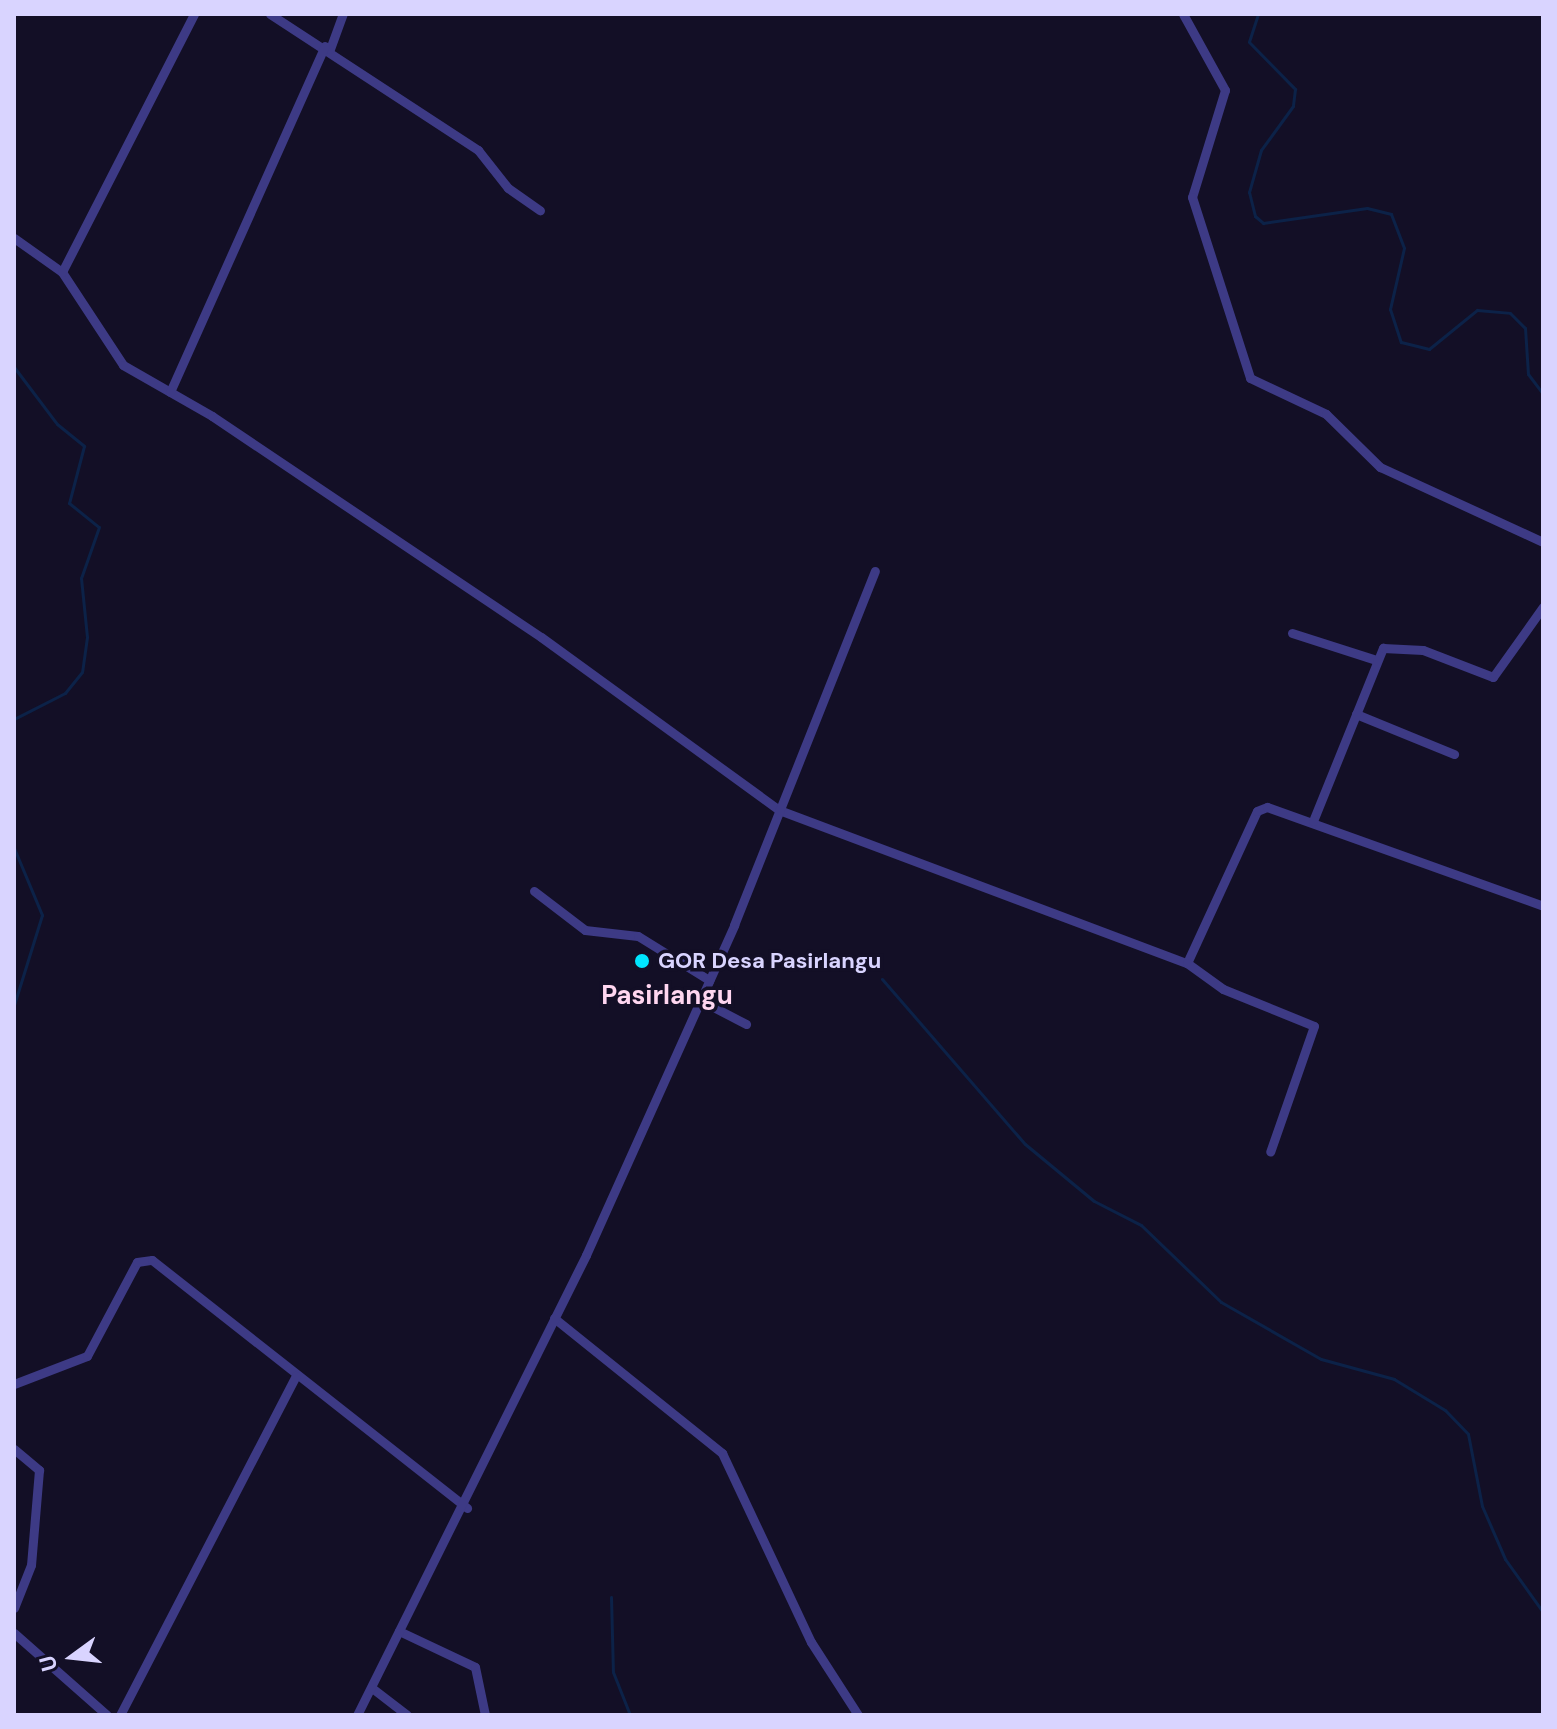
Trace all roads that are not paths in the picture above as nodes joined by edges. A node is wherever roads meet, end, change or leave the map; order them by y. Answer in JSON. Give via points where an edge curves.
{"nodes":[{"id":1,"x":194,"y":14,"type":"edge"},
{"id":2,"x":270,"y":14,"type":"edge"},
{"id":3,"x":343,"y":14,"type":"edge"},
{"id":4,"x":1183,"y":14,"type":"edge"},
{"id":5,"x":328,"y":48,"type":"junction"},
{"id":6,"x":540,"y":210,"type":"dead end"},
{"id":7,"x":14,"y":238,"type":"edge"},
{"id":8,"x":62,"y":272,"type":"junction"},
{"id":9,"x":170,"y":392,"type":"junction"},
{"id":10,"x":1543,"y":542,"type":"edge"},
{"id":11,"x":875,"y":571,"type":"dead end"},
{"id":12,"x":1543,"y":607,"type":"edge"},
{"id":13,"x":1292,"y":633,"type":"dead end"},
{"id":14,"x":1376,"y":660,"type":"junction"},
{"id":15,"x":1356,"y":714,"type":"junction"},
{"id":16,"x":1454,"y":754,"type":"dead end"},
{"id":17,"x":779,"y":810,"type":"junction"},
{"id":18,"x":1313,"y":821,"type":"junction"},
{"id":19,"x":534,"y":891,"type":"dead end"},
{"id":20,"x":1543,"y":906,"type":"edge"},
{"id":21,"x":1187,"y":963,"type":"junction"},
{"id":22,"x":709,"y":980,"type":"junction"},
{"id":23,"x":700,"y":1000,"type":"junction"},
{"id":24,"x":746,"y":1024,"type":"dead end"},
{"id":25,"x":1270,"y":1152,"type":"dead end"},
{"id":26,"x":554,"y":1318,"type":"junction"},
{"id":27,"x":296,"y":1376,"type":"junction"},
{"id":28,"x":14,"y":1384,"type":"edge"},
{"id":29,"x":14,"y":1449,"type":"edge"},
{"id":30,"x":467,"y":1508,"type":"junction"},
{"id":31,"x":14,"y":1608,"type":"edge"},
{"id":32,"x":399,"y":1631,"type":"junction"},
{"id":33,"x":14,"y":1633,"type":"edge"},
{"id":34,"x":372,"y":1688,"type":"junction"},
{"id":35,"x":107,"y":1715,"type":"edge"},
{"id":36,"x":120,"y":1715,"type":"edge"},
{"id":37,"x":357,"y":1715,"type":"edge"},
{"id":38,"x":407,"y":1715,"type":"edge"},
{"id":39,"x":485,"y":1715,"type":"edge"},
{"id":40,"x":858,"y":1715,"type":"edge"}],
"edges":[{"from":1,"to":8,"type":"street"},
{"from":2,"to":5,"type":"street"},
{"from":3,"to":5,"type":"street"},
{"from":4,"to":10,"type":"street","via":[[1224,88],[1192,197],[1250,378],[1326,414],[1380,467]]},
{"from":5,"to":6,"type":"street","via":[[478,150],[508,188]]},
{"from":5,"to":9,"type":"street"},
{"from":7,"to":8,"type":"street"},
{"from":8,"to":9,"type":"street","via":[[114,357]]},
{"from":9,"to":17,"type":"street","via":[[541,637]]},
{"from":11,"to":17,"type":"street"},
{"from":12,"to":14,"type":"street","via":[[1493,677],[1393,643]]},
{"from":13,"to":14,"type":"street"},
{"from":14,"to":15,"type":"street"},
{"from":15,"to":16,"type":"street"},
{"from":15,"to":18,"type":"street"},
{"from":17,"to":21,"type":"street"},
{"from":17,"to":22,"type":"street"},
{"from":18,"to":20,"type":"street"},
{"from":18,"to":21,"type":"street","via":[[1270,807],[1257,811]]},
{"from":19,"to":22,"type":"street","via":[[585,930],[638,936]]},
{"from":21,"to":25,"type":"street","via":[[1223,989],[1314,1026]]},
{"from":22,"to":23,"type":"street"},
{"from":23,"to":24,"type":"street"},
{"from":23,"to":26,"type":"street"},
{"from":26,"to":30,"type":"street"},
{"from":26,"to":40,"type":"street","via":[[722,1453],[811,1642]]},
{"from":27,"to":28,"type":"street","via":[[145,1258],[87,1356]]},
{"from":27,"to":30,"type":"street"},
{"from":27,"to":36,"type":"street"},
{"from":29,"to":31,"type":"street","via":[[39,1470],[31,1565]]},
{"from":30,"to":32,"type":"street"},
{"from":32,"to":34,"type":"street"},
{"from":32,"to":39,"type":"street","via":[[475,1667]]},
{"from":33,"to":35,"type":"street"},
{"from":34,"to":37,"type":"street"},
{"from":34,"to":38,"type":"street"}]}
